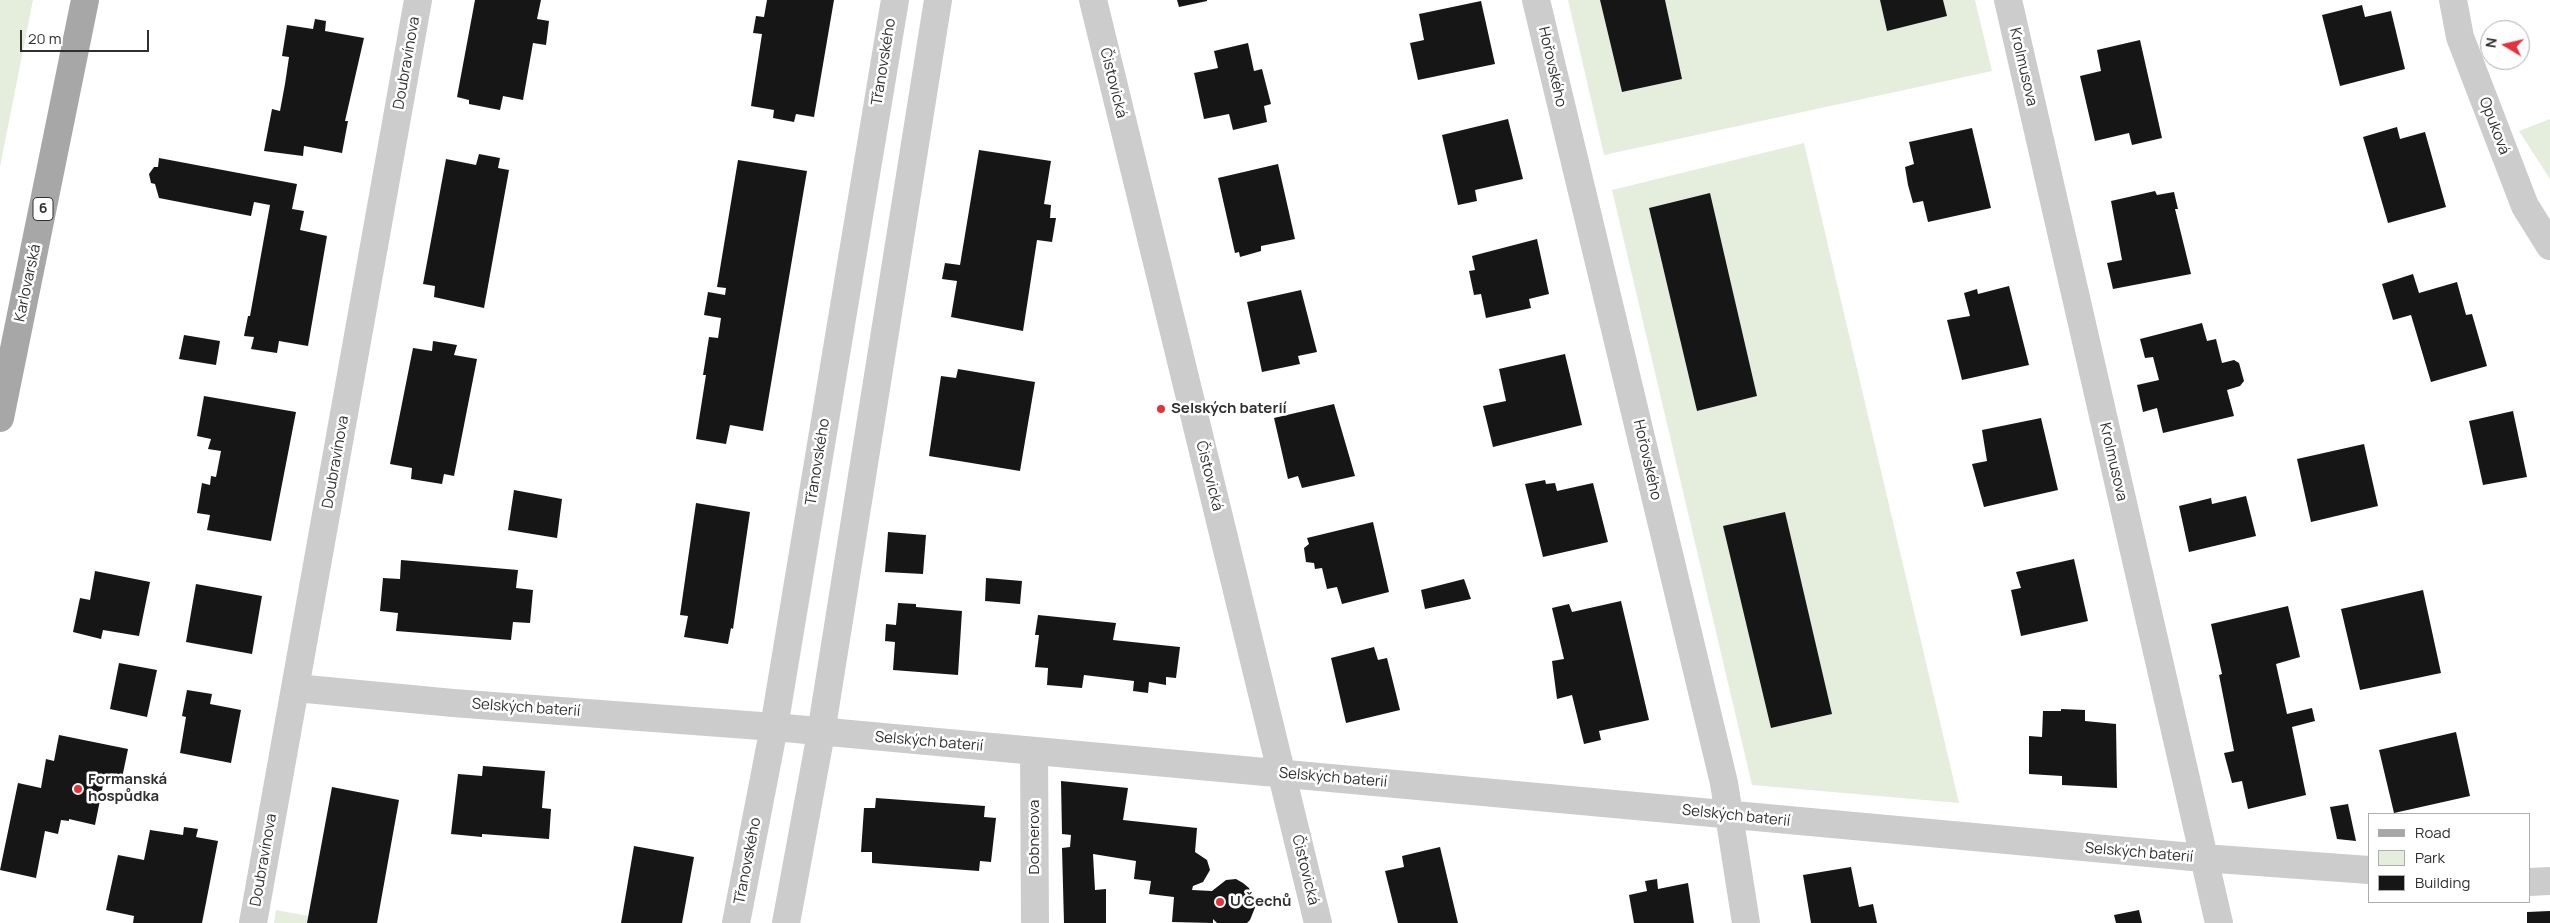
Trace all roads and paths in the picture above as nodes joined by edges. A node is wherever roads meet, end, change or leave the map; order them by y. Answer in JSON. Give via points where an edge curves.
{"nodes":[{"id":1,"x":85,"y":0,"type":"edge"},
{"id":2,"x":418,"y":0,"type":"edge"},
{"id":3,"x":895,"y":0,"type":"edge"},
{"id":4,"x":938,"y":0,"type":"edge"},
{"id":5,"x":1093,"y":0,"type":"edge"},
{"id":6,"x":1536,"y":0,"type":"edge"},
{"id":7,"x":2008,"y":0,"type":"edge"},
{"id":8,"x":2453,"y":0,"type":"edge"},
{"id":9,"x":2550,"y":246,"type":"edge"},
{"id":10,"x":0,"y":418,"type":"edge"},
{"id":11,"x":296,"y":688,"type":"junction"},
{"id":12,"x":774,"y":727,"type":"junction"},
{"id":13,"x":821,"y":732,"type":"junction"},
{"id":14,"x":1034,"y":751,"type":"junction"},
{"id":15,"x":1282,"y":774,"type":"junction"},
{"id":16,"x":1729,"y":815,"type":"junction"},
{"id":17,"x":2203,"y":858,"type":"junction"},
{"id":18,"x":2368,"y":870,"type":"edge"},
{"id":19,"x":2550,"y":881,"type":"edge"},
{"id":20,"x":2530,"y":882,"type":"edge"},
{"id":21,"x":253,"y":923,"type":"edge"},
{"id":22,"x":736,"y":923,"type":"edge"},
{"id":23,"x":786,"y":923,"type":"edge"},
{"id":24,"x":1035,"y":923,"type":"edge"},
{"id":25,"x":1318,"y":923,"type":"edge"},
{"id":26,"x":1746,"y":923,"type":"edge"},
{"id":27,"x":2219,"y":923,"type":"edge"}],
"edges":[{"from":1,"to":10,"type":"main road","name":"Karlovarská","number":"6"},
{"from":2,"to":11,"type":"street","name":"Doubravínova"},
{"from":3,"to":12,"type":"street","name":"Třanovského"},
{"from":4,"to":13,"type":"street"},
{"from":5,"to":15,"type":"street","name":"Čistovická"},
{"from":6,"to":16,"type":"street","name":"Hořovského"},
{"from":7,"to":17,"type":"street","name":"Krolmusova"},
{"from":8,"to":9,"type":"street","name":"Opuková","via":[[2460,37],[2525,206]]},
{"from":11,"to":12,"type":"street","name":"Selských baterií"},
{"from":11,"to":21,"type":"street","name":"Doubravínova"},
{"from":12,"to":13,"type":"street","name":"Selských baterií"},
{"from":12,"to":22,"type":"street","name":"Třanovského"},
{"from":13,"to":14,"type":"street","name":"Selských baterií"},
{"from":13,"to":23,"type":"street"},
{"from":14,"to":15,"type":"street","name":"Selských baterií"},
{"from":14,"to":24,"type":"street","name":"Dobnerova"},
{"from":15,"to":16,"type":"street","name":"Selských baterií"},
{"from":15,"to":25,"type":"street","name":"Čistovická"},
{"from":16,"to":17,"type":"street","name":"Selských baterií"},
{"from":16,"to":26,"type":"street","name":"Hořovského"},
{"from":17,"to":18,"type":"street","name":"Selských baterií"},
{"from":17,"to":27,"type":"street","name":"Krolmusova"},
{"from":19,"to":20,"type":"street"}]}
